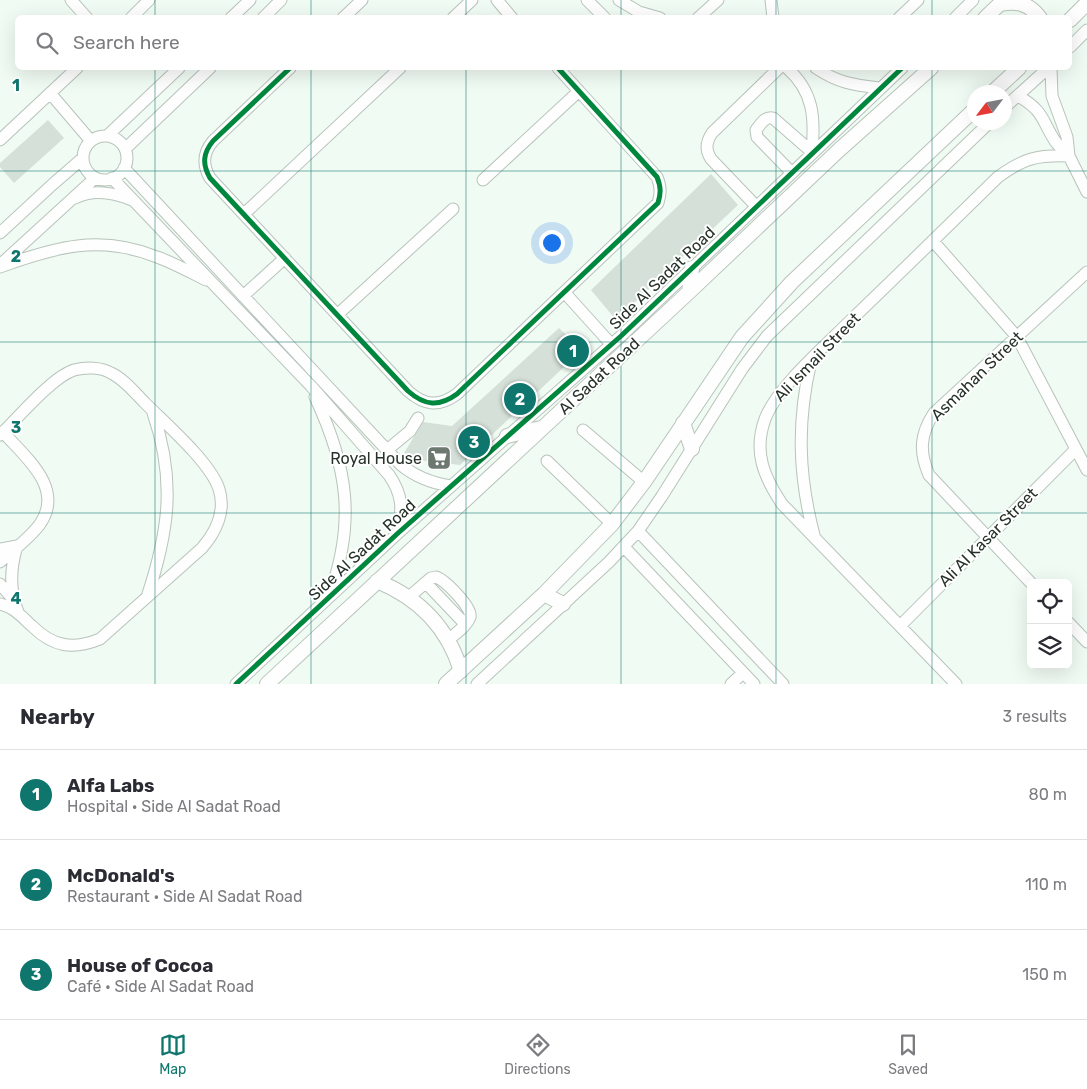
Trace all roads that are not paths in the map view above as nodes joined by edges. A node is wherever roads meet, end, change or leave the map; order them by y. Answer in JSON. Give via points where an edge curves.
{"nodes":[{"id":1,"x":71,"y":0,"type":"edge"},
{"id":2,"x":149,"y":0,"type":"edge"},
{"id":3,"x":250,"y":0,"type":"edge"},
{"id":4,"x":281,"y":0,"type":"edge"},
{"id":5,"x":362,"y":0,"type":"edge"},
{"id":6,"x":472,"y":0,"type":"edge"},
{"id":7,"x":497,"y":0,"type":"edge"},
{"id":8,"x":587,"y":0,"type":"edge"},
{"id":9,"x":618,"y":0,"type":"edge"},
{"id":10,"x":718,"y":0,"type":"edge"},
{"id":11,"x":770,"y":0,"type":"edge"},
{"id":12,"x":918,"y":0,"type":"edge"},
{"id":13,"x":973,"y":0,"type":"edge"},
{"id":14,"x":1002,"y":2,"type":"edge"},
{"id":15,"x":1087,"y":3,"type":"edge"},
{"id":16,"x":84,"y":15,"type":"edge"},
{"id":17,"x":134,"y":15,"type":"edge"},
{"id":18,"x":234,"y":15,"type":"edge"},
{"id":19,"x":265,"y":15,"type":"edge"},
{"id":20,"x":346,"y":15,"type":"edge"},
{"id":21,"x":456,"y":15,"type":"edge"},
{"id":22,"x":510,"y":15,"type":"edge"},
{"id":23,"x":603,"y":15,"type":"edge"},
{"id":24,"x":650,"y":15,"type":"edge"},
{"id":25,"x":701,"y":15,"type":"edge"},
{"id":26,"x":772,"y":15,"type":"edge"},
{"id":27,"x":902,"y":15,"type":"edge"},
{"id":28,"x":957,"y":15,"type":"edge"},
{"id":29,"x":988,"y":15,"type":"edge"},
{"id":30,"x":1038,"y":15,"type":"edge"},
{"id":31,"x":1072,"y":18,"type":"edge"},
{"id":32,"x":1087,"y":30,"type":"edge"},
{"id":33,"x":1072,"y":45,"type":"edge"},
{"id":34,"x":75,"y":70,"type":"edge"},
{"id":35,"x":177,"y":70,"type":"edge"},
{"id":36,"x":208,"y":70,"type":"edge"},
{"id":37,"x":288,"y":70,"type":"edge"},
{"id":38,"x":398,"y":70,"type":"edge"},
{"id":39,"x":560,"y":70,"type":"edge"},
{"id":40,"x":776,"y":70,"type":"edge"},
{"id":41,"x":789,"y":70,"type":"edge"},
{"id":42,"x":819,"y":70,"type":"edge"},
{"id":43,"x":900,"y":70,"type":"edge"},
{"id":44,"x":929,"y":70,"type":"edge"},
{"id":45,"x":1017,"y":70,"type":"edge"},
{"id":46,"x":1048,"y":70,"type":"edge"},
{"id":47,"x":1050,"y":70,"type":"edge"},
{"id":48,"x":1001,"y":85,"type":"edge"},
{"id":49,"x":880,"y":88,"type":"junction"},
{"id":50,"x":579,"y":91,"type":"junction"},
{"id":51,"x":50,"y":93,"type":"junction"},
{"id":52,"x":1018,"y":96,"type":"junction"},
{"id":53,"x":1012,"y":101,"type":"edge"},
{"id":54,"x":967,"y":117,"type":"edge"},
{"id":55,"x":982,"y":130,"type":"edge"},
{"id":56,"x":107,"y":136,"type":"junction"},
{"id":57,"x":0,"y":140,"type":"edge"},
{"id":58,"x":91,"y":141,"type":"junction"},
{"id":59,"x":125,"y":149,"type":"junction"},
{"id":60,"x":812,"y":152,"type":"junction"},
{"id":61,"x":1070,"y":156,"type":"junction"},
{"id":62,"x":83,"y":158,"type":"junction"},
{"id":63,"x":124,"y":168,"type":"junction"},
{"id":64,"x":792,"y":172,"type":"junction"},
{"id":65,"x":95,"y":178,"type":"junction"},
{"id":66,"x":112,"y":178,"type":"junction"},
{"id":67,"x":483,"y":180,"type":"dead end"},
{"id":68,"x":1087,"y":192,"type":"edge"},
{"id":69,"x":69,"y":200,"type":"junction"},
{"id":70,"x":136,"y":202,"type":"junction"},
{"id":71,"x":756,"y":206,"type":"junction"},
{"id":72,"x":453,"y":209,"type":"dead end"},
{"id":73,"x":244,"y":214,"type":"junction"},
{"id":74,"x":0,"y":233,"type":"edge"},
{"id":75,"x":933,"y":241,"type":"junction"},
{"id":76,"x":285,"y":258,"type":"junction"},
{"id":77,"x":0,"y":266,"type":"edge"},
{"id":78,"x":692,"y":268,"type":"junction"},
{"id":79,"x":1087,"y":272,"type":"edge"},
{"id":80,"x":214,"y":284,"type":"junction"},
{"id":81,"x":689,"y":292,"type":"junction"},
{"id":82,"x":564,"y":293,"type":"junction"},
{"id":83,"x":244,"y":296,"type":"junction"},
{"id":84,"x":338,"y":315,"type":"junction"},
{"id":85,"x":266,"y":321,"type":"junction"},
{"id":86,"x":257,"y":330,"type":"junction"},
{"id":87,"x":1017,"y":337,"type":"junction"},
{"id":88,"x":611,"y":344,"type":"junction"},
{"id":89,"x":812,"y":359,"type":"junction"},
{"id":90,"x":311,"y":386,"type":"junction"},
{"id":91,"x":152,"y":410,"type":"junction"},
{"id":92,"x":418,"y":418,"type":"dead end"},
{"id":93,"x":682,"y":423,"type":"junction"},
{"id":94,"x":544,"y":427,"type":"junction"},
{"id":95,"x":583,"y":430,"type":"dead end"},
{"id":96,"x":1,"y":433,"type":"edge"},
{"id":97,"x":507,"y":436,"type":"junction"},
{"id":98,"x":692,"y":449,"type":"junction"},
{"id":99,"x":1076,"y":449,"type":"junction"},
{"id":100,"x":387,"y":450,"type":"junction"},
{"id":101,"x":547,"y":461,"type":"dead end"},
{"id":102,"x":1087,"y":470,"type":"edge"},
{"id":103,"x":410,"y":472,"type":"junction"},
{"id":104,"x":644,"y":482,"type":"junction"},
{"id":105,"x":451,"y":486,"type":"junction"},
{"id":106,"x":397,"y":487,"type":"junction"},
{"id":107,"x":612,"y":524,"type":"junction"},
{"id":108,"x":638,"y":531,"type":"junction"},
{"id":109,"x":397,"y":534,"type":"junction"},
{"id":110,"x":814,"y":536,"type":"junction"},
{"id":111,"x":987,"y":538,"type":"junction"},
{"id":112,"x":17,"y":546,"type":"junction"},
{"id":113,"x":624,"y":547,"type":"junction"},
{"id":114,"x":0,"y":549,"type":"edge"},
{"id":115,"x":0,"y":562,"type":"edge"},
{"id":116,"x":1027,"y":579,"type":"edge"},
{"id":117,"x":377,"y":581,"type":"junction"},
{"id":118,"x":0,"y":584,"type":"edge"},
{"id":119,"x":544,"y":594,"type":"junction"},
{"id":120,"x":409,"y":597,"type":"junction"},
{"id":121,"x":146,"y":599,"type":"junction"},
{"id":122,"x":328,"y":599,"type":"junction"},
{"id":123,"x":4,"y":602,"type":"edge"},
{"id":124,"x":563,"y":604,"type":"junction"},
{"id":125,"x":1070,"y":624,"type":"edge"},
{"id":126,"x":900,"y":625,"type":"junction"},
{"id":127,"x":448,"y":640,"type":"junction"},
{"id":128,"x":1087,"y":640,"type":"edge"},
{"id":129,"x":754,"y":654,"type":"junction"},
{"id":130,"x":764,"y":664,"type":"junction"},
{"id":131,"x":460,"y":671,"type":"junction"},
{"id":132,"x":746,"y":676,"type":"edge"},
{"id":133,"x":236,"y":684,"type":"edge"},
{"id":134,"x":267,"y":684,"type":"edge"},
{"id":135,"x":446,"y":684,"type":"edge"},
{"id":136,"x":477,"y":684,"type":"edge"},
{"id":137,"x":731,"y":684,"type":"edge"},
{"id":138,"x":782,"y":684,"type":"edge"},
{"id":139,"x":956,"y":684,"type":"edge"}],
"edges":[{"from":1,"to":16,"type":"street"},
{"from":2,"to":17,"type":"street"},
{"from":3,"to":18,"type":"street"},
{"from":4,"to":19,"type":"street"},
{"from":5,"to":20,"type":"street"},
{"from":6,"to":21,"type":"street"},
{"from":7,"to":22,"type":"street"},
{"from":8,"to":23,"type":"street"},
{"from":9,"to":24,"type":"street"},
{"from":10,"to":25,"type":"street"},
{"from":11,"to":26,"type":"street"},
{"from":12,"to":27,"type":"street"},
{"from":13,"to":28,"type":"street"},
{"from":14,"to":29,"type":"main road"},
{"from":14,"to":30,"type":"main road","via":[[1024,4]]},
{"from":15,"to":31,"type":"main road"},
{"from":32,"to":33,"type":"street"},
{"from":34,"to":51,"type":"street"},
{"from":35,"to":56,"type":"street"},
{"from":36,"to":59,"type":"street"},
{"from":37,"to":73,"type":"street","via":[[213,141],[205,155],[210,178]]},
{"from":38,"to":73,"type":"street"},
{"from":39,"to":50,"type":"street"},
{"from":40,"to":71,"type":"street","via":[[712,133],[707,142],[711,159]]},
{"from":41,"to":60,"type":"street","via":[[810,100],[814,124]]},
{"from":42,"to":49,"type":"street","via":[[845,83]]},
{"from":43,"to":49,"type":"street","name":"Side Al Sadat Road"},
{"from":44,"to":81,"type":"main road","name":"Al Sadat Road"},
{"from":45,"to":48,"type":"main road"},
{"from":46,"to":52,"type":"street"},
{"from":47,"to":61,"type":"street","via":[[1052,96],[1067,137]]},
{"from":49,"to":60,"type":"street","name":"Side Al Sadat Road"},
{"from":50,"to":67,"type":"street"},
{"from":50,"to":82,"type":"street","via":[[657,177],[660,195],[652,210]]},
{"from":51,"to":57,"type":"street"},
{"from":51,"to":58,"type":"street"},
{"from":52,"to":53,"type":"street"},
{"from":52,"to":61,"type":"street","via":[[1037,110],[1056,142]]},
{"from":54,"to":93,"type":"main road","via":[[764,312],[742,337]]},
{"from":55,"to":98,"type":"street","via":[[767,336]]},
{"from":56,"to":58,"type":"street"},
{"from":56,"to":59,"type":"street"},
{"from":58,"to":62,"type":"street","via":[[84,148]]},
{"from":59,"to":63,"type":"street","via":[[127,161]]},
{"from":60,"to":64,"type":"street","name":"Side Al Sadat Road"},
{"from":60,"to":64,"type":"street","via":[[773,118],[765,119],[756,130],[757,138]]},
{"from":61,"to":68,"type":"street"},
{"from":61,"to":75,"type":"street","name":"Ali Ismail Street","via":[[1045,155],[1012,167]]},
{"from":62,"to":65,"type":"street","via":[[86,170]]},
{"from":62,"to":74,"type":"street"},
{"from":63,"to":66,"type":"street"},
{"from":63,"to":83,"type":"street"},
{"from":64,"to":71,"type":"street","name":"Side Al Sadat Road"},
{"from":65,"to":66,"type":"street"},
{"from":65,"to":69,"type":"street"},
{"from":66,"to":70,"type":"street"},
{"from":69,"to":70,"type":"street","via":[[82,194],[96,193]]},
{"from":69,"to":77,"type":"street"},
{"from":70,"to":80,"type":"street"},
{"from":71,"to":78,"type":"street","name":"Side Al Sadat Road"},
{"from":72,"to":84,"type":"street"},
{"from":73,"to":76,"type":"street"},
{"from":75,"to":87,"type":"street"},
{"from":75,"to":89,"type":"street","name":"Ali Ismail Street"},
{"from":76,"to":83,"type":"street"},
{"from":76,"to":84,"type":"street"},
{"from":77,"to":80,"type":"street","via":[[50,250],[93,244],[137,250]]},
{"from":78,"to":81,"type":"main road"},
{"from":78,"to":88,"type":"street","name":"Side Al Sadat Road"},
{"from":79,"to":87,"type":"street","name":"Asmahan Street"},
{"from":80,"to":86,"type":"street"},
{"from":81,"to":94,"type":"main road","name":"Al Sadat Road"},
{"from":82,"to":84,"type":"street","via":[[457,394],[438,403],[426,402],[412,395]]},
{"from":82,"to":88,"type":"street"},
{"from":83,"to":85,"type":"street"},
{"from":85,"to":86,"type":"street"},
{"from":85,"to":100,"type":"street"},
{"from":86,"to":90,"type":"street"},
{"from":87,"to":99,"type":"street"},
{"from":87,"to":111,"type":"street","name":"Asmahan Street","via":[[934,414],[922,436],[921,450],[928,475]]},
{"from":88,"to":97,"type":"street","name":"Side Al Sadat Road"},
{"from":89,"to":110,"type":"street","via":[[802,409],[800,443],[803,486]]},
{"from":89,"to":110,"type":"street","name":"Ali Ismail Street","via":[[772,404],[765,420],[760,452],[769,484],[782,504]]},
{"from":90,"to":106,"type":"street"},
{"from":90,"to":122,"type":"street","via":[[340,459],[344,481],[344,537]]},
{"from":91,"to":96,"type":"street","via":[[111,372],[86,368],[63,375]]},
{"from":91,"to":121,"type":"street","via":[[165,456],[168,504],[165,530]]},
{"from":91,"to":121,"type":"street","via":[[213,476],[221,504],[210,539]]},
{"from":92,"to":100,"type":"street","via":[[410,431]]},
{"from":93,"to":98,"type":"main road"},
{"from":93,"to":104,"type":"main road"},
{"from":94,"to":97,"type":"main road"},
{"from":94,"to":117,"type":"main road","name":"Al Sadat Road"},
{"from":95,"to":104,"type":"street"},
{"from":96,"to":112,"type":"street","via":[[39,473],[46,486],[48,500],[40,525]]},
{"from":97,"to":105,"type":"street","name":"Side Al Sadat Road"},
{"from":98,"to":108,"type":"street"},
{"from":99,"to":102,"type":"street"},
{"from":99,"to":111,"type":"street","name":"Ali Al Kasar Street"},
{"from":100,"to":103,"type":"street"},
{"from":101,"to":107,"type":"street"},
{"from":103,"to":105,"type":"street","via":[[437,484]]},
{"from":103,"to":106,"type":"street","via":[[408,483]]},
{"from":104,"to":107,"type":"main road"},
{"from":105,"to":109,"type":"street","name":"Side Al Sadat Road"},
{"from":106,"to":109,"type":"street","via":[[401,502]]},
{"from":107,"to":119,"type":"main road"},
{"from":108,"to":113,"type":"street"},
{"from":108,"to":129,"type":"street"},
{"from":109,"to":122,"type":"street","name":"Side Al Sadat Road"},
{"from":110,"to":126,"type":"street","name":"Ali Ismail Street"},
{"from":111,"to":116,"type":"street","name":"Asmahan Street"},
{"from":111,"to":126,"type":"street","name":"Ali Al Kasar Street"},
{"from":112,"to":114,"type":"street"},
{"from":112,"to":115,"type":"street"},
{"from":112,"to":123,"type":"street"},
{"from":113,"to":124,"type":"street"},
{"from":113,"to":132,"type":"street"},
{"from":117,"to":120,"type":"main road"},
{"from":117,"to":134,"type":"main road","name":"Al Sadat Road"},
{"from":118,"to":123,"type":"street"},
{"from":119,"to":124,"type":"main road"},
{"from":119,"to":131,"type":"main road"},
{"from":120,"to":127,"type":"main road","via":[[431,616]]},
{"from":120,"to":127,"type":"street","via":[[426,583],[465,624]]},
{"from":121,"to":123,"type":"street","via":[[100,639],[72,646],[44,637]]},
{"from":122,"to":133,"type":"street","name":"Side Al Sadat Road"},
{"from":124,"to":136,"type":"street"},
{"from":125,"to":128,"type":"street"},
{"from":126,"to":139,"type":"street","name":"Ali Ismail Street"},
{"from":127,"to":131,"type":"main road"},
{"from":129,"to":130,"type":"street"},
{"from":129,"to":132,"type":"street"},
{"from":130,"to":132,"type":"street"},
{"from":130,"to":138,"type":"street"},
{"from":131,"to":135,"type":"main road"},
{"from":132,"to":137,"type":"street"}]}
